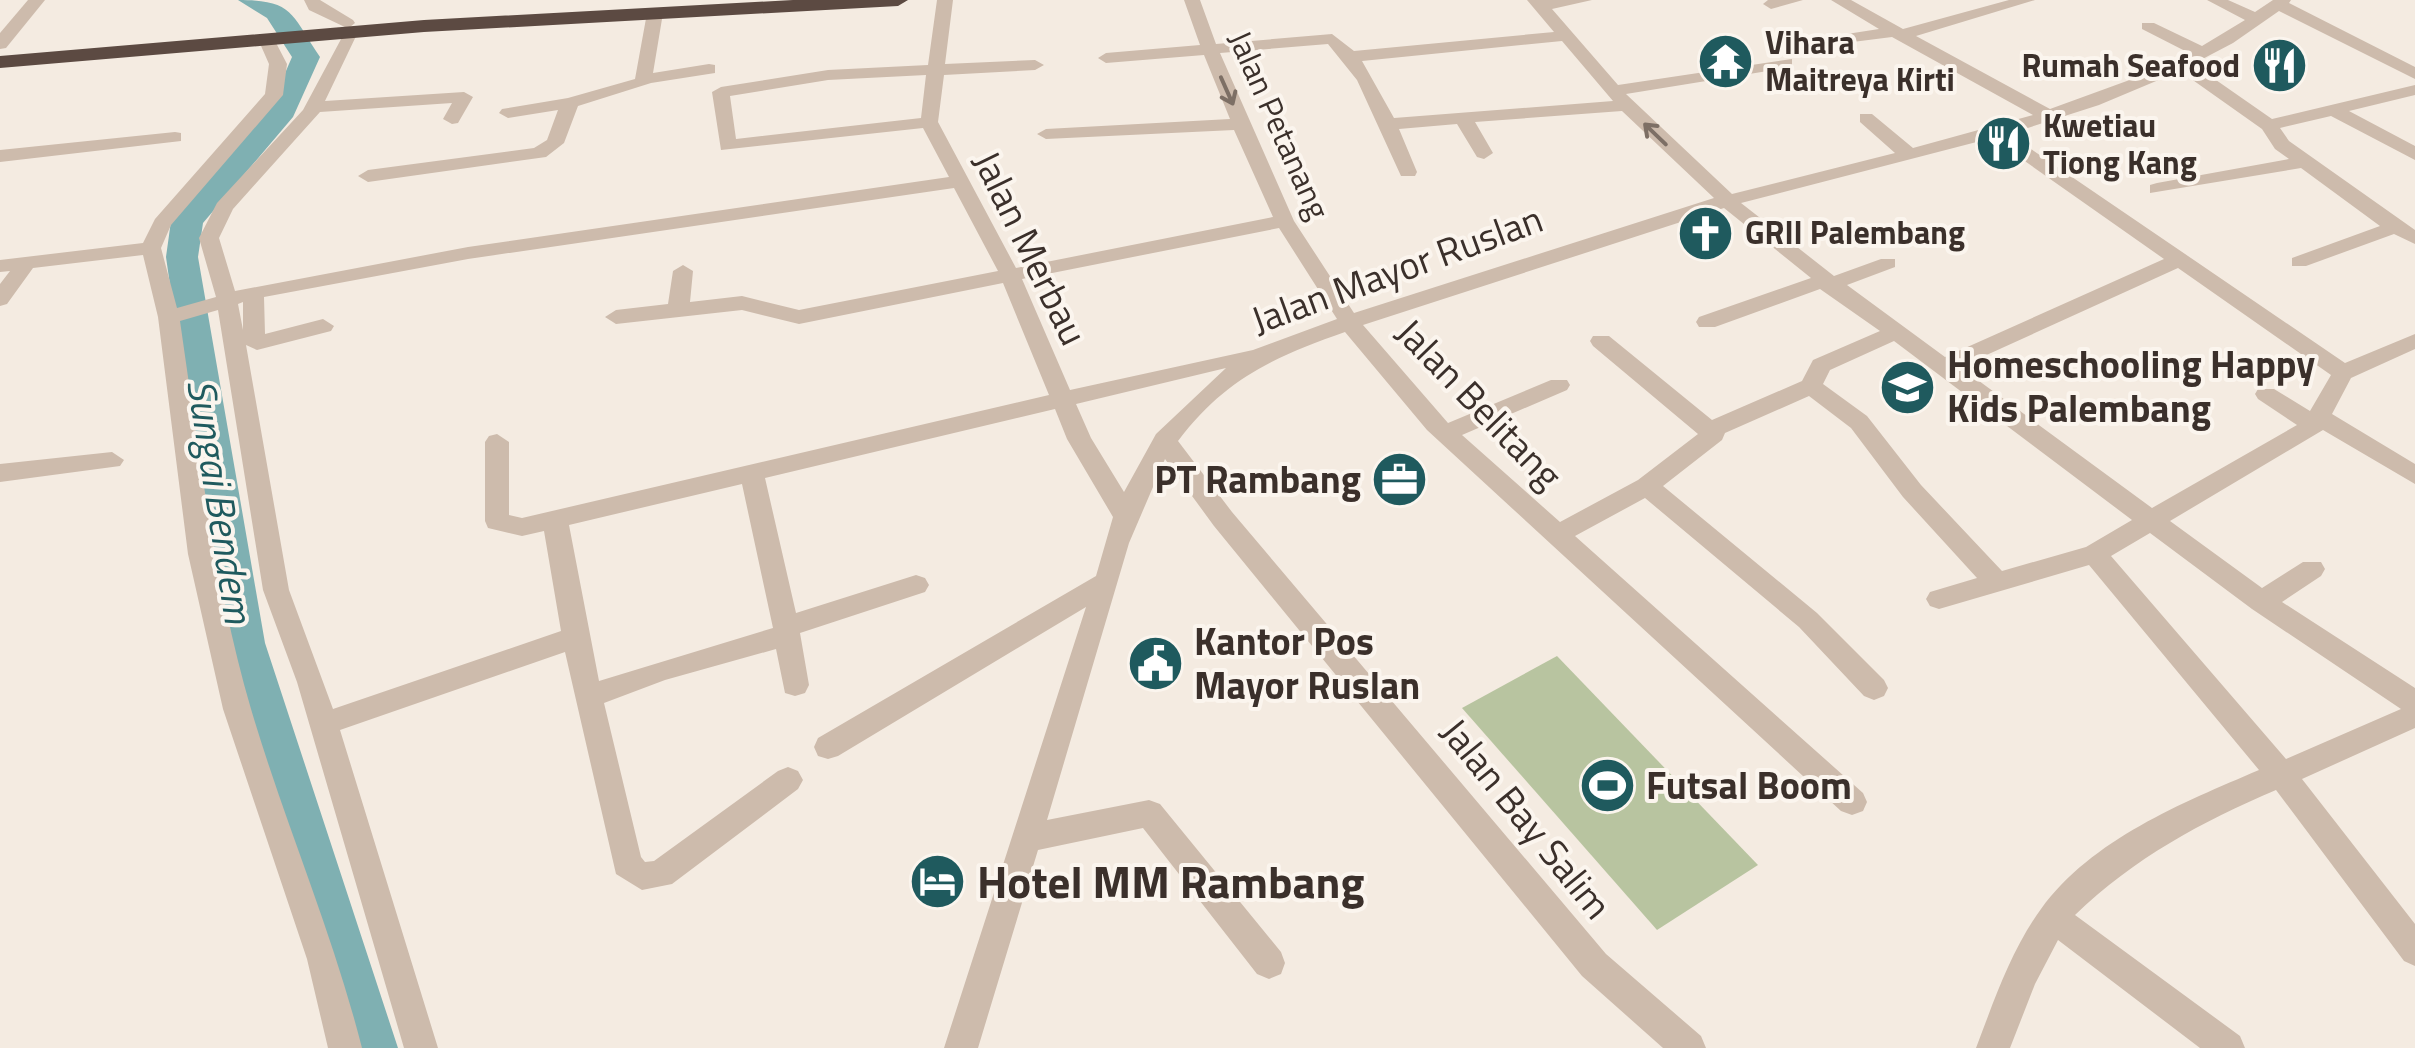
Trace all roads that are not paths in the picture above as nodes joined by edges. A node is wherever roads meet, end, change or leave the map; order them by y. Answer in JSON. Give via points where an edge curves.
{"nodes":[{"id":1,"x":37,"y":0,"type":"edge"},
{"id":2,"x":294,"y":0,"type":"edge"},
{"id":3,"x":688,"y":0,"type":"edge"},
{"id":4,"x":898,"y":0,"type":"edge"},
{"id":5,"x":945,"y":0,"type":"edge"},
{"id":6,"x":1192,"y":0,"type":"edge"},
{"id":7,"x":1584,"y":0,"type":"edge"},
{"id":8,"x":1796,"y":0,"type":"edge"},
{"id":9,"x":1839,"y":0,"type":"edge"},
{"id":10,"x":2027,"y":0,"type":"edge"},
{"id":11,"x":2215,"y":0,"type":"edge"},
{"id":12,"x":2281,"y":2,"type":"edge"},
{"id":13,"x":314,"y":3,"type":"edge"},
{"id":14,"x":1538,"y":3,"type":"edge"},
{"id":15,"x":1772,"y":4,"type":"dead end"},
{"id":16,"x":656,"y":13,"type":"junction"},
{"id":17,"x":2256,"y":19,"type":"junction"},
{"id":18,"x":2148,"y":26,"type":"dead end"},
{"id":19,"x":341,"y":28,"type":"junction"},
{"id":20,"x":1896,"y":34,"type":"junction"},
{"id":21,"x":271,"y":36,"type":"junction"},
{"id":22,"x":1567,"y":36,"type":"junction"},
{"id":23,"x":1827,"y":42,"type":"dead end"},
{"id":24,"x":0,"y":48,"type":"edge"},
{"id":25,"x":1211,"y":50,"type":"junction"},
{"id":26,"x":2202,"y":53,"type":"junction"},
{"id":27,"x":1349,"y":57,"type":"junction"},
{"id":28,"x":1106,"y":58,"type":"dead end"},
{"id":29,"x":0,"y":62,"type":"edge"},
{"id":30,"x":1786,"y":63,"type":"dead end"},
{"id":31,"x":2180,"y":63,"type":"junction"},
{"id":32,"x":1035,"y":65,"type":"dead end"},
{"id":33,"x":935,"y":68,"type":"junction"},
{"id":34,"x":709,"y":70,"type":"dead end"},
{"id":35,"x":2415,"y":74,"type":"edge"},
{"id":36,"x":645,"y":79,"type":"junction"},
{"id":37,"x":2415,"y":90,"type":"edge"},
{"id":38,"x":1620,"y":98,"type":"junction"},
{"id":39,"x":570,"y":104,"type":"junction"},
{"id":40,"x":314,"y":106,"type":"junction"},
{"id":41,"x":2334,"y":110,"type":"junction"},
{"id":42,"x":508,"y":113,"type":"dead end"},
{"id":43,"x":2046,"y":115,"type":"junction"},
{"id":44,"x":1463,"y":118,"type":"junction"},
{"id":45,"x":1866,"y":118,"type":"dead end"},
{"id":46,"x":452,"y":120,"type":"dead end"},
{"id":47,"x":929,"y":122,"type":"junction"},
{"id":48,"x":1242,"y":124,"type":"junction"},
{"id":49,"x":1388,"y":124,"type":"junction"},
{"id":50,"x":2269,"y":125,"type":"junction"},
{"id":51,"x":1992,"y":130,"type":"junction"},
{"id":52,"x":1046,"y":134,"type":"dead end"},
{"id":53,"x":176,"y":137,"type":"dead end"},
{"id":54,"x":1484,"y":153,"type":"dead end"},
{"id":55,"x":1907,"y":153,"type":"junction"},
{"id":56,"x":2415,"y":154,"type":"edge"},
{"id":57,"x":0,"y":156,"type":"edge"},
{"id":58,"x":2303,"y":162,"type":"junction"},
{"id":59,"x":1408,"y":172,"type":"dead end"},
{"id":60,"x":368,"y":176,"type":"dead end"},
{"id":61,"x":960,"y":181,"type":"junction"},
{"id":62,"x":2157,"y":189,"type":"dead end"},
{"id":63,"x":1725,"y":201,"type":"junction"},
{"id":64,"x":1284,"y":221,"type":"junction"},
{"id":65,"x":2395,"y":228,"type":"junction"},
{"id":66,"x":2415,"y":238,"type":"edge"},
{"id":67,"x":151,"y":248,"type":"junction"},
{"id":68,"x":2177,"y":261,"type":"junction"},
{"id":69,"x":1888,"y":262,"type":"dead end"},
{"id":70,"x":2299,"y":262,"type":"dead end"},
{"id":71,"x":26,"y":264,"type":"junction"},
{"id":72,"x":0,"y":266,"type":"edge"},
{"id":73,"x":684,"y":271,"type":"dead end"},
{"id":74,"x":1011,"y":278,"type":"junction"},
{"id":75,"x":1826,"y":283,"type":"junction"},
{"id":76,"x":0,"y":298,"type":"edge"},
{"id":77,"x":234,"y":298,"type":"junction"},
{"id":78,"x":678,"y":310,"type":"junction"},
{"id":79,"x":174,"y":315,"type":"junction"},
{"id":80,"x":616,"y":317,"type":"dead end"},
{"id":81,"x":1350,"y":322,"type":"junction"},
{"id":82,"x":1708,"y":322,"type":"dead end"},
{"id":83,"x":323,"y":326,"type":"dead end"},
{"id":84,"x":1894,"y":333,"type":"junction"},
{"id":85,"x":1601,"y":341,"type":"dead end"},
{"id":86,"x":2415,"y":341,"type":"edge"},
{"id":87,"x":1266,"y":352,"type":"junction"},
{"id":88,"x":1942,"y":367,"type":"junction"},
{"id":89,"x":2343,"y":373,"type":"junction"},
{"id":90,"x":1558,"y":385,"type":"dead end"},
{"id":91,"x":1812,"y":386,"type":"junction"},
{"id":92,"x":2266,"y":394,"type":"dead end"},
{"id":93,"x":1062,"y":399,"type":"junction"},
{"id":94,"x":2318,"y":421,"type":"junction"},
{"id":95,"x":1713,"y":429,"type":"junction"},
{"id":96,"x":1445,"y":433,"type":"junction"},
{"id":97,"x":1164,"y":440,"type":"junction"},
{"id":98,"x":496,"y":442,"type":"dead end"},
{"id":99,"x":112,"y":460,"type":"dead end"},
{"id":100,"x":0,"y":473,"type":"edge"},
{"id":101,"x":752,"y":473,"type":"junction"},
{"id":102,"x":2415,"y":474,"type":"edge"},
{"id":103,"x":1648,"y":486,"type":"junction"},
{"id":104,"x":1124,"y":514,"type":"junction"},
{"id":105,"x":555,"y":519,"type":"junction"},
{"id":106,"x":2152,"y":521,"type":"junction"},
{"id":107,"x":1556,"y":535,"type":"junction"},
{"id":108,"x":2094,"y":554,"type":"junction"},
{"id":109,"x":2312,"y":568,"type":"dead end"},
{"id":110,"x":1107,"y":582,"type":"junction"},
{"id":111,"x":1998,"y":582,"type":"junction"},
{"id":112,"x":916,"y":586,"type":"dead end"},
{"id":113,"x":1939,"y":600,"type":"dead end"},
{"id":114,"x":2262,"y":602,"type":"junction"},
{"id":115,"x":787,"y":631,"type":"junction"},
{"id":116,"x":575,"y":637,"type":"junction"},
{"id":117,"x":795,"y":684,"type":"dead end"},
{"id":118,"x":1874,"y":688,"type":"dead end"},
{"id":119,"x":590,"y":696,"type":"junction"},
{"id":120,"x":2414,"y":715,"type":"edge"},
{"id":121,"x":323,"y":724,"type":"junction"},
{"id":122,"x":828,"y":747,"type":"dead end"},
{"id":123,"x":2282,"y":776,"type":"junction"},
{"id":124,"x":788,"y":780,"type":"dead end"},
{"id":125,"x":1852,"y":802,"type":"dead end"},
{"id":126,"x":1029,"y":838,"type":"junction"},
{"id":127,"x":2055,"y":920,"type":"junction"},
{"id":128,"x":2415,"y":950,"type":"edge"},
{"id":129,"x":1270,"y":963,"type":"dead end"},
{"id":130,"x":346,"y":1048,"type":"edge"},
{"id":131,"x":421,"y":1048,"type":"edge"},
{"id":132,"x":961,"y":1048,"type":"edge"},
{"id":133,"x":1689,"y":1048,"type":"edge"},
{"id":134,"x":1993,"y":1048,"type":"edge"},
{"id":135,"x":2228,"y":1048,"type":"edge"}],
"edges":[{"from":1,"to":24,"type":"street"},
{"from":2,"to":13,"type":"street"},
{"from":3,"to":19,"type":"highway"},
{"from":4,"to":16,"type":"highway"},
{"from":5,"to":33,"type":"street","name":"Jalan Merbau"},
{"from":6,"to":25,"type":"street","name":"Jalan Petanang"},
{"from":7,"to":14,"type":"street"},
{"from":8,"to":15,"type":"street"},
{"from":9,"to":20,"type":"street"},
{"from":10,"to":20,"type":"street"},
{"from":11,"to":17,"type":"street"},
{"from":12,"to":17,"type":"street","name":"Jalan Mayor Ruslan"},
{"from":12,"to":35,"type":"street"},
{"from":13,"to":19,"type":"street"},
{"from":14,"to":22,"type":"street"},
{"from":16,"to":19,"type":"highway"},
{"from":16,"to":36,"type":"street"},
{"from":17,"to":26,"type":"street","name":"Jalan Mayor Ruslan"},
{"from":18,"to":26,"type":"street"},
{"from":19,"to":21,"type":"highway"},
{"from":19,"to":40,"type":"street"},
{"from":20,"to":23,"type":"street"},
{"from":20,"to":43,"type":"street"},
{"from":21,"to":24,"type":"highway"},
{"from":21,"to":29,"type":"highway"},
{"from":21,"to":67,"type":"street","via":[[278,64],[274,95],[162,223]]},
{"from":22,"to":27,"type":"street"},
{"from":22,"to":38,"type":"street"},
{"from":25,"to":27,"type":"street","via":[[1321,38],[1339,43]]},
{"from":25,"to":28,"type":"street"},
{"from":25,"to":48,"type":"street","name":"Jalan Petanang","one_way":true},
{"from":26,"to":31,"type":"street","name":"Jalan Mayor Ruslan"},
{"from":27,"to":49,"type":"street"},
{"from":30,"to":38,"type":"street"},
{"from":31,"to":43,"type":"street","name":"Jalan Mayor Ruslan"},
{"from":31,"to":50,"type":"street"},
{"from":32,"to":33,"type":"street"},
{"from":33,"to":47,"type":"street","name":"Jalan Merbau"},
{"from":33,"to":47,"type":"street","via":[[721,92],[728,146]]},
{"from":34,"to":36,"type":"street"},
{"from":36,"to":39,"type":"street"},
{"from":37,"to":41,"type":"street"},
{"from":38,"to":44,"type":"street"},
{"from":63,"to":38,"type":"street","one_way":true},
{"from":39,"to":42,"type":"street"},
{"from":39,"to":60,"type":"street","via":[[555,143],[539,153]]},
{"from":40,"to":46,"type":"street","via":[[464,97]]},
{"from":40,"to":77,"type":"street","via":[[224,208],[209,238]]},
{"from":41,"to":50,"type":"street"},
{"from":41,"to":56,"type":"street"},
{"from":43,"to":51,"type":"street","name":"Jalan Mayor Ruslan"},
{"from":44,"to":49,"type":"street"},
{"from":44,"to":54,"type":"street"},
{"from":45,"to":55,"type":"street"},
{"from":47,"to":61,"type":"street","name":"Jalan Merbau"},
{"from":48,"to":52,"type":"street"},
{"from":48,"to":64,"type":"street","name":"Jalan Petanang"},
{"from":49,"to":59,"type":"street"},
{"from":50,"to":58,"type":"street"},
{"from":51,"to":55,"type":"street","name":"Jalan Mayor Ruslan"},
{"from":51,"to":68,"type":"street"},
{"from":53,"to":57,"type":"street"},
{"from":55,"to":63,"type":"street","name":"Jalan Mayor Ruslan"},
{"from":58,"to":62,"type":"street"},
{"from":58,"to":65,"type":"street"},
{"from":61,"to":74,"type":"street","name":"Jalan Merbau"},
{"from":61,"to":77,"type":"street","via":[[800,209],[643,225]]},
{"from":63,"to":75,"type":"street"},
{"from":63,"to":81,"type":"street","name":"Jalan Mayor Ruslan"},
{"from":64,"to":74,"type":"street"},
{"from":64,"to":81,"type":"street","name":"Jalan Petanang"},
{"from":65,"to":66,"type":"street"},
{"from":65,"to":70,"type":"street"},
{"from":67,"to":71,"type":"street"},
{"from":67,"to":79,"type":"street"},
{"from":68,"to":88,"type":"street"},
{"from":68,"to":89,"type":"street"},
{"from":69,"to":75,"type":"street"},
{"from":71,"to":72,"type":"street"},
{"from":71,"to":76,"type":"street"},
{"from":73,"to":78,"type":"street"},
{"from":74,"to":78,"type":"street","via":[[799,317],[742,303]]},
{"from":74,"to":93,"type":"street","name":"Jalan Merbau"},
{"from":75,"to":82,"type":"street"},
{"from":75,"to":84,"type":"street"},
{"from":77,"to":79,"type":"street"},
{"from":77,"to":83,"type":"street","via":[[258,344]]},
{"from":77,"to":121,"type":"street","via":[[276,590]]},
{"from":78,"to":80,"type":"street"},
{"from":79,"to":130,"type":"street","via":[[201,554],[236,709],[323,960]]},
{"from":81,"to":87,"type":"street","name":"Jalan Mayor Ruslan"},
{"from":81,"to":96,"type":"street","name":"Jalan Belitang"},
{"from":84,"to":88,"type":"street"},
{"from":84,"to":91,"type":"street","via":[[1821,365]]},
{"from":85,"to":95,"type":"street"},
{"from":86,"to":89,"type":"street"},
{"from":87,"to":93,"type":"street"},
{"from":87,"to":97,"type":"street","name":"Jalan Mayor Ruslan","via":[[1193,403]]},
{"from":88,"to":106,"type":"street"},
{"from":89,"to":94,"type":"street"},
{"from":90,"to":96,"type":"street"},
{"from":91,"to":95,"type":"street"},
{"from":91,"to":111,"type":"street","via":[[1859,422],[1912,491]]},
{"from":92,"to":94,"type":"street"},
{"from":93,"to":101,"type":"street"},
{"from":93,"to":104,"type":"street","name":"Jalan Merbau"},
{"from":94,"to":102,"type":"street"},
{"from":94,"to":106,"type":"street"},
{"from":95,"to":103,"type":"street","via":[[1713,439]]},
{"from":96,"to":107,"type":"street","name":"Jalan Belitang"},
{"from":97,"to":104,"type":"street","name":"Jalan Mayor Ruslan"},
{"from":97,"to":133,"type":"street","name":"Jalan Bay Salim","via":[[1594,965]]},
{"from":98,"to":105,"type":"street","via":[[497,521],[522,527]]},
{"from":99,"to":100,"type":"street"},
{"from":101,"to":105,"type":"street"},
{"from":101,"to":115,"type":"street"},
{"from":103,"to":107,"type":"street"},
{"from":103,"to":118,"type":"street","via":[[1808,620]]},
{"from":104,"to":110,"type":"street","name":"Jalan Mayor Ruslan"},
{"from":105,"to":116,"type":"street"},
{"from":106,"to":108,"type":"street"},
{"from":106,"to":114,"type":"street"},
{"from":107,"to":125,"type":"street","name":"Jalan Belitang"},
{"from":108,"to":111,"type":"street"},
{"from":108,"to":123,"type":"street"},
{"from":109,"to":114,"type":"street"},
{"from":110,"to":122,"type":"street"},
{"from":110,"to":126,"type":"street","name":"Jalan Mayor Ruslan"},
{"from":111,"to":113,"type":"street"},
{"from":112,"to":115,"type":"street"},
{"from":114,"to":120,"type":"street"},
{"from":115,"to":117,"type":"street"},
{"from":115,"to":119,"type":"street"},
{"from":116,"to":119,"type":"street"},
{"from":116,"to":121,"type":"street"},
{"from":119,"to":124,"type":"street","via":[[628,864],[642,877],[675,865]]},
{"from":120,"to":123,"type":"street"},
{"from":121,"to":131,"type":"street"},
{"from":123,"to":127,"type":"street","via":[[2117,855]]},
{"from":123,"to":128,"type":"street"},
{"from":126,"to":129,"type":"street","via":[[1141,813],[1156,817]]},
{"from":126,"to":132,"type":"street","name":"Jalan Mayor Ruslan"},
{"from":127,"to":134,"type":"street"},
{"from":127,"to":135,"type":"street"}]}
